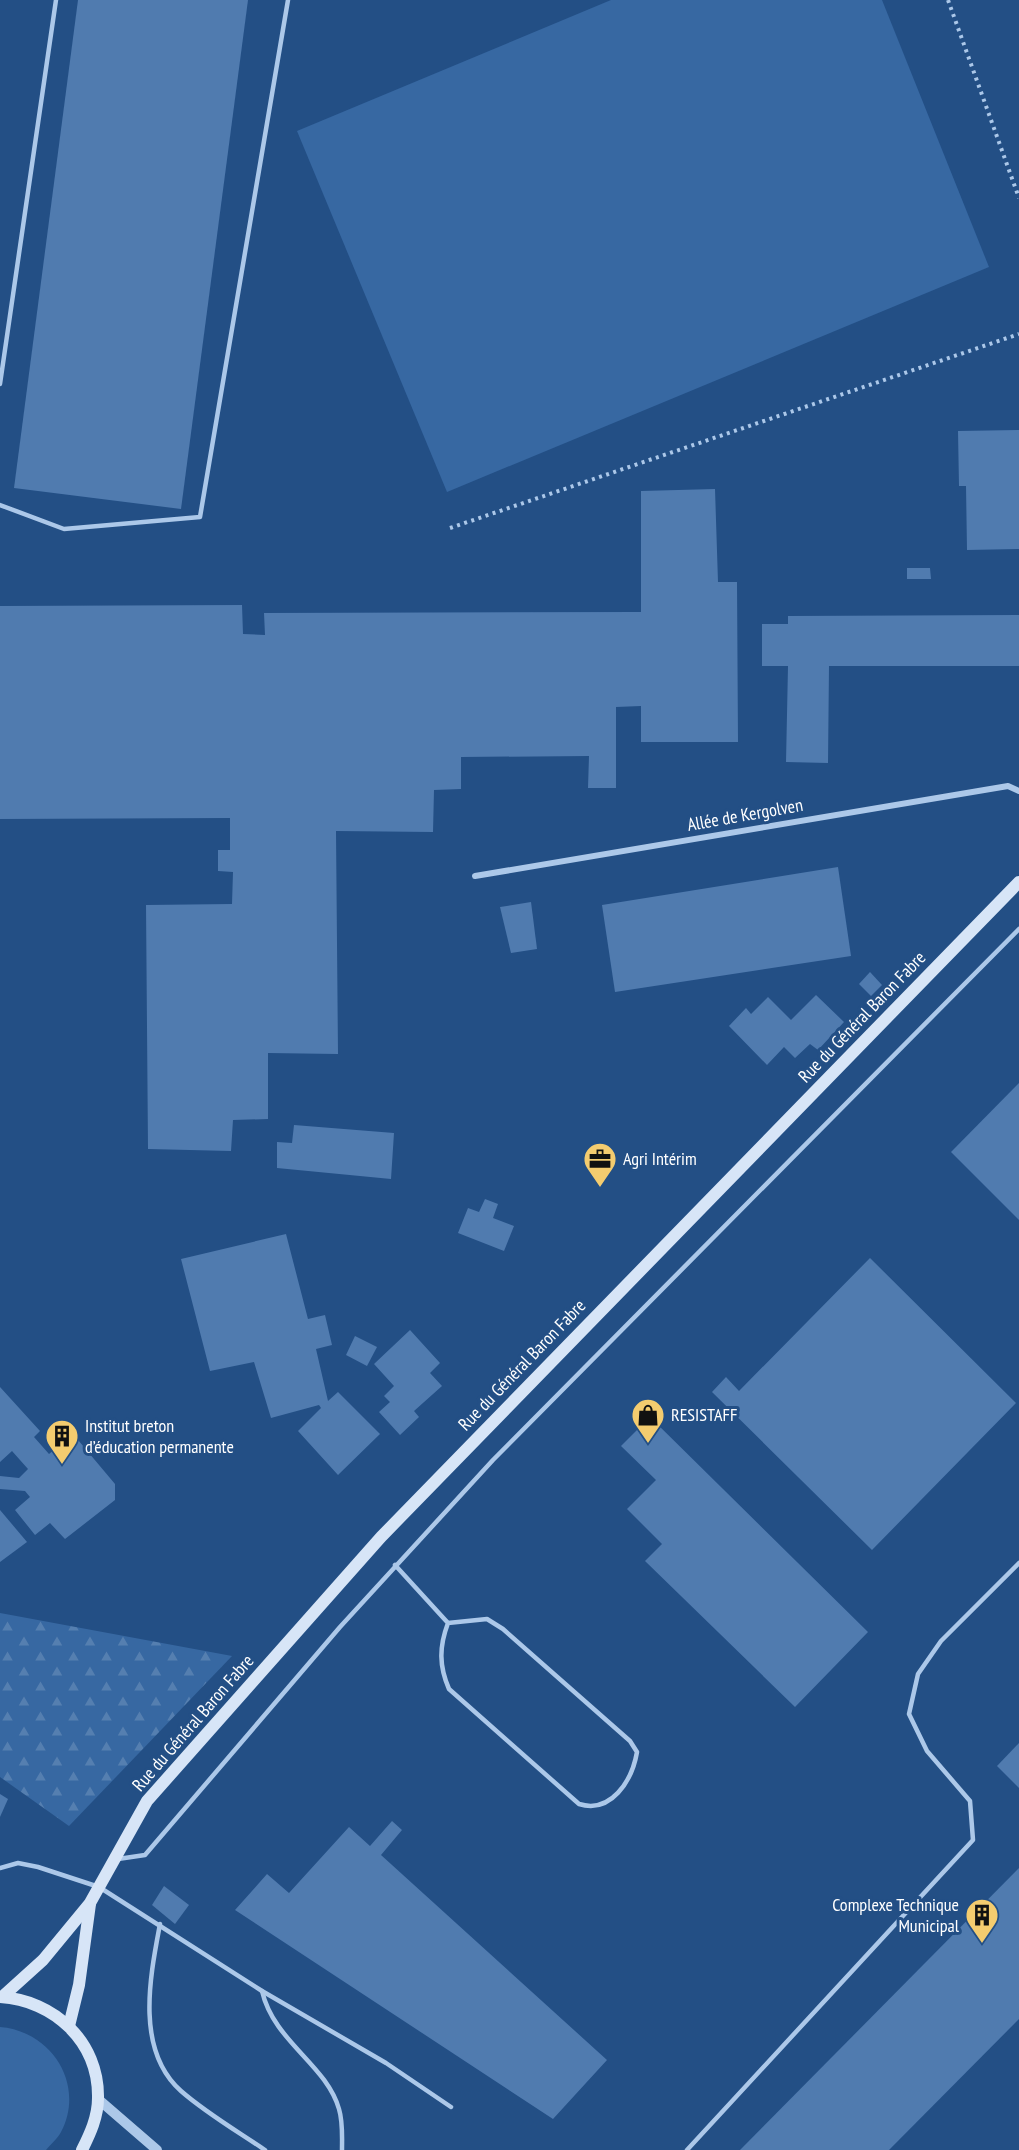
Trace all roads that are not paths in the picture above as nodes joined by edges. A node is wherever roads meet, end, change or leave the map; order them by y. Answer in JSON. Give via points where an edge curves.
{"nodes":[{"id":1,"x":56,"y":0,"type":"edge"},
{"id":2,"x":288,"y":0,"type":"edge"},
{"id":3,"x":0,"y":384,"type":"edge"},
{"id":4,"x":0,"y":505,"type":"edge"},
{"id":5,"x":1019,"y":791,"type":"edge"},
{"id":6,"x":475,"y":876,"type":"dead end"},
{"id":7,"x":1019,"y":882,"type":"edge"},
{"id":8,"x":1019,"y":929,"type":"edge"},
{"id":9,"x":1019,"y":1563,"type":"edge"},
{"id":10,"x":395,"y":1565,"type":"junction"},
{"id":11,"x":448,"y":1623,"type":"junction"},
{"id":12,"x":113,"y":1860,"type":"junction"},
{"id":13,"x":0,"y":1868,"type":"edge"},
{"id":14,"x":99,"y":1887,"type":"junction"},
{"id":15,"x":90,"y":1903,"type":"junction"},
{"id":16,"x":160,"y":1924,"type":"junction"},
{"id":17,"x":262,"y":1991,"type":"junction"},
{"id":18,"x":1,"y":1997,"type":"edge"},
{"id":19,"x":69,"y":2026,"type":"junction"},
{"id":20,"x":98,"y":2099,"type":"junction"},
{"id":21,"x":452,"y":2107,"type":"dead end"},
{"id":22,"x":82,"y":2150,"type":"edge"},
{"id":23,"x":157,"y":2150,"type":"edge"},
{"id":24,"x":265,"y":2150,"type":"edge"},
{"id":25,"x":342,"y":2150,"type":"edge"},
{"id":26,"x":687,"y":2150,"type":"edge"}],
"edges":[{"from":1,"to":3,"type":"lane"},
{"from":2,"to":4,"type":"lane","via":[[200,518],[64,529]]},
{"from":5,"to":6,"type":"street","name":"Allée de Kergolven","via":[[1008,786]]},
{"from":7,"to":12,"type":"main road","name":"Rue du Général Baron Fabre","via":[[381,1537],[147,1801]]},
{"from":8,"to":10,"type":"lane","via":[[493,1460]]},
{"from":9,"to":26,"type":"lane","via":[[941,1641],[918,1674],[909,1714],[927,1751],[970,1801],[973,1840]]},
{"from":10,"to":11,"type":"lane"},
{"from":10,"to":12,"type":"lane","via":[[145,1855]]},
{"from":11,"to":11,"type":"lane","via":[[442,1639],[440,1668],[449,1689],[579,1804],[591,1808],[604,1804],[626,1784],[638,1752],[630,1741],[503,1629],[487,1619]]},
{"from":12,"to":14,"type":"main road","name":"Rue du Général Baron Fabre"},
{"from":13,"to":14,"type":"lane","via":[[18,1863]]},
{"from":14,"to":15,"type":"main road","name":"Rue du Général Baron Fabre"},
{"from":14,"to":16,"type":"lane"},
{"from":15,"to":18,"type":"main road","name":"Rue du Général Baron Fabre","via":[[43,1960]]},
{"from":15,"to":19,"type":"main road","name":"Rue du Général Baron Fabre","via":[[79,1986]]},
{"from":16,"to":17,"type":"lane"},
{"from":16,"to":24,"type":"lane","via":[[148,2000],[152,2034],[163,2068],[180,2091]]},
{"from":17,"to":21,"type":"lane","via":[[386,2063]]},
{"from":17,"to":25,"type":"lane","via":[[273,2020],[327,2085],[339,2106]]},
{"from":18,"to":19,"type":"main road","via":[[49,2010]]},
{"from":19,"to":20,"type":"main road","via":[[92,2064]]},
{"from":20,"to":22,"type":"main road","via":[[93,2127]]},
{"from":20,"to":23,"type":"street"}]}
